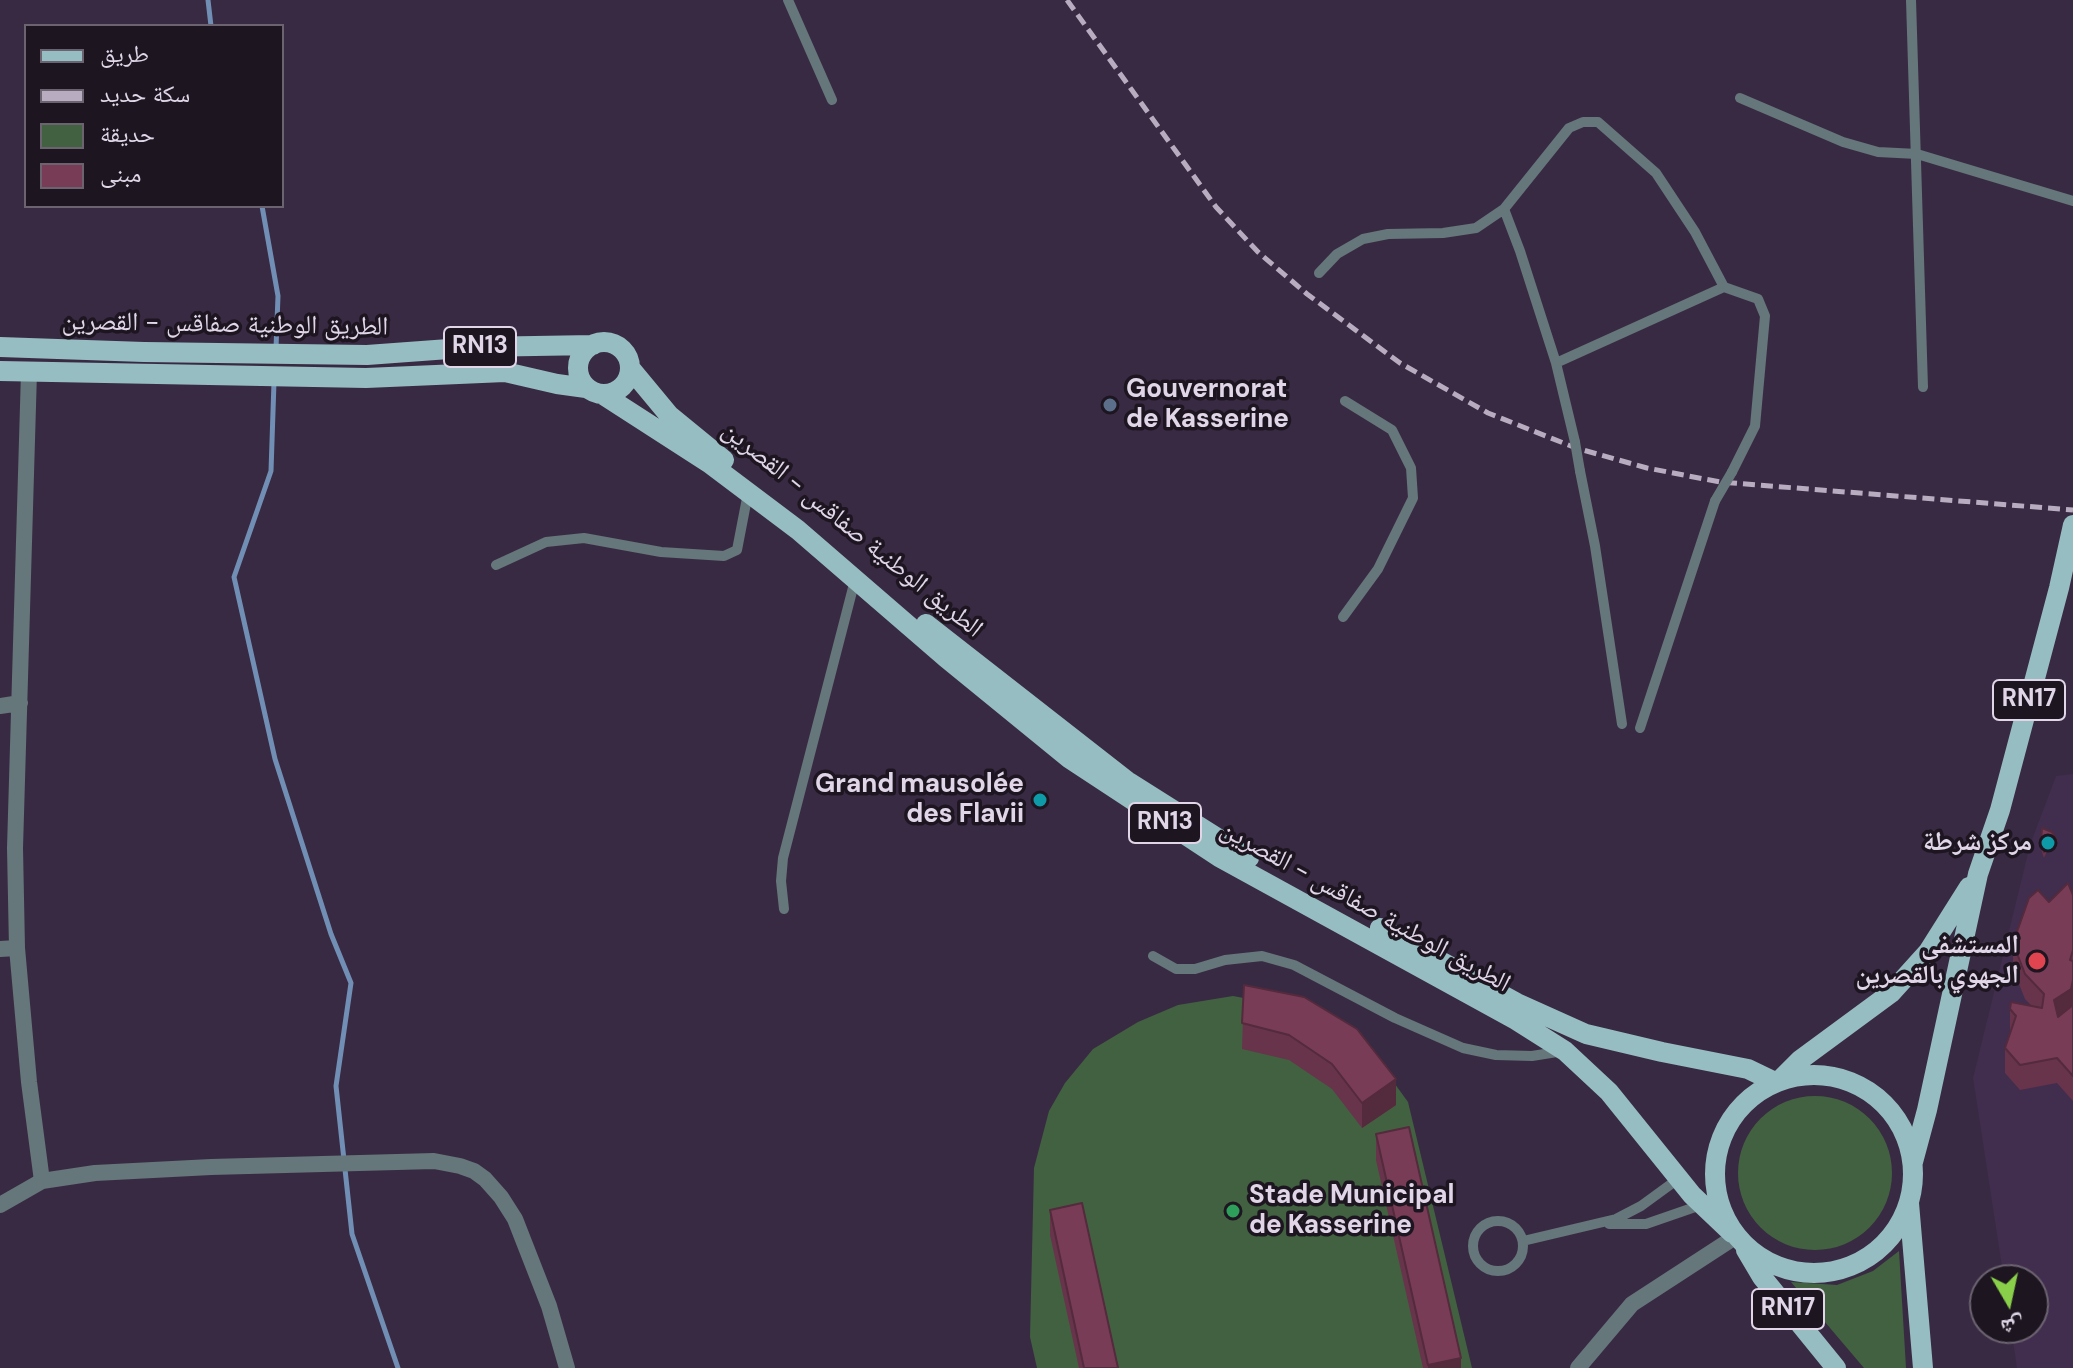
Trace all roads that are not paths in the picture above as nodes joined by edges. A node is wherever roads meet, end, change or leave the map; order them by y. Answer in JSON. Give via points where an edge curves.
{"nodes":[{"id":1,"x":788,"y":0,"type":"edge"},
{"id":2,"x":1911,"y":0,"type":"edge"},
{"id":3,"x":1740,"y":98,"type":"dead end"},
{"id":4,"x":832,"y":100,"type":"dead end"},
{"id":5,"x":1917,"y":154,"type":"junction"},
{"id":6,"x":2073,"y":201,"type":"edge"},
{"id":7,"x":1504,"y":209,"type":"junction"},
{"id":8,"x":1319,"y":273,"type":"dead end"},
{"id":9,"x":1724,"y":287,"type":"junction"},
{"id":10,"x":593,"y":345,"type":"junction"},
{"id":11,"x":0,"y":347,"type":"edge"},
{"id":12,"x":1556,"y":363,"type":"junction"},
{"id":13,"x":630,"y":368,"type":"junction"},
{"id":14,"x":0,"y":371,"type":"edge"},
{"id":15,"x":29,"y":372,"type":"junction"},
{"id":16,"x":1923,"y":387,"type":"dead end"},
{"id":17,"x":594,"y":391,"type":"junction"},
{"id":18,"x":1345,"y":401,"type":"dead end"},
{"id":19,"x":748,"y":493,"type":"junction"},
{"id":20,"x":2073,"y":525,"type":"edge"},
{"id":21,"x":496,"y":565,"type":"dead end"},
{"id":22,"x":855,"y":580,"type":"junction"},
{"id":23,"x":2066,"y":586,"type":"edge"},
{"id":24,"x":1343,"y":617,"type":"dead end"},
{"id":25,"x":20,"y":703,"type":"junction"},
{"id":26,"x":0,"y":706,"type":"edge"},
{"id":27,"x":1622,"y":724,"type":"dead end"},
{"id":28,"x":1640,"y":728,"type":"dead end"},
{"id":29,"x":1978,"y":874,"type":"junction"},
{"id":30,"x":784,"y":909,"type":"dead end"},
{"id":31,"x":9,"y":948,"type":"edge"},
{"id":32,"x":1153,"y":956,"type":"dead end"},
{"id":33,"x":1565,"y":1051,"type":"junction"},
{"id":34,"x":1778,"y":1081,"type":"junction"},
{"id":35,"x":1913,"y":1162,"type":"junction"},
{"id":36,"x":1678,"y":1179,"type":"junction"},
{"id":37,"x":42,"y":1181,"type":"junction"},
{"id":38,"x":1909,"y":1203,"type":"junction"},
{"id":39,"x":0,"y":1205,"type":"edge"},
{"id":40,"x":1701,"y":1205,"type":"junction"},
{"id":41,"x":1603,"y":1223,"type":"junction"},
{"id":42,"x":1737,"y":1239,"type":"junction"},
{"id":43,"x":1523,"y":1241,"type":"junction"},
{"id":44,"x":567,"y":1368,"type":"edge"},
{"id":45,"x":1578,"y":1368,"type":"edge"},
{"id":46,"x":1836,"y":1368,"type":"edge"},
{"id":47,"x":1923,"y":1368,"type":"edge"}],
"edges":[{"from":1,"to":4,"type":"lane"},
{"from":2,"to":5,"type":"lane"},
{"from":3,"to":5,"type":"lane","via":[[1843,142],[1878,152]]},
{"from":5,"to":6,"type":"lane"},
{"from":5,"to":16,"type":"lane"},
{"from":7,"to":8,"type":"lane","via":[[1476,228],[1363,239],[1337,254]]},
{"from":7,"to":9,"type":"lane","via":[[1569,128],[1598,122],[1656,173]]},
{"from":7,"to":12,"type":"lane"},
{"from":9,"to":12,"type":"lane"},
{"from":9,"to":28,"type":"lane","bridge":true,"via":[[1758,299],[1765,316],[1755,426],[1715,501]]},
{"from":10,"to":11,"type":"main road","name":"الطريق الوطنية صفاقس - القصرين","number":"RN13","via":[[367,355]]},
{"from":10,"to":13,"type":"main road","number":"RN13","via":[[617,346]]},
{"from":10,"to":17,"type":"main road","via":[[578,365],[581,381]]},
{"from":12,"to":27,"type":"lane","bridge":true,"via":[[1595,546]]},
{"from":13,"to":17,"type":"main road","via":[[619,390]]},
{"from":13,"to":34,"type":"main road","name":"الطريق الوطنية صفاقس - القصرين","number":"RN13","via":[[690,433],[1082,748],[1182,818],[1517,1003],[1586,1034],[1748,1069]]},
{"from":14,"to":15,"type":"main road","name":"الطريق الوطنية صفاقس - القصرين","number":"RN13"},
{"from":15,"to":17,"type":"main road","name":"الطريق الوطنية صفاقس - القصرين","number":"RN13","via":[[366,378],[505,372]]},
{"from":15,"to":25,"type":"street"},
{"from":17,"to":19,"type":"main road","name":"الطريق الوطنية صفاقس - القصرين","number":"RN13"},
{"from":18,"to":24,"type":"lane","via":[[1392,430],[1411,468],[1413,498],[1378,569]]},
{"from":19,"to":21,"type":"lane","via":[[737,550],[724,556],[661,552],[584,538],[546,542]]},
{"from":19,"to":22,"type":"main road","name":"الطريق الوطنية صفاقس - القصرين","number":"RN13"},
{"from":20,"to":23,"type":"main road","number":"RN17"},
{"from":22,"to":30,"type":"lane","via":[[783,858]]},
{"from":22,"to":33,"type":"main road","name":"الطريق الوطنية صفاقس - القصرين","number":"RN13","via":[[1070,759],[1154,817]]},
{"from":23,"to":29,"type":"main road","number":"RN17"},
{"from":25,"to":26,"type":"street"},
{"from":25,"to":31,"type":"street"},
{"from":29,"to":34,"type":"main road","number":"RN17","via":[[1928,952],[1891,993]]},
{"from":29,"to":35,"type":"main road","number":"RN17"},
{"from":31,"to":37,"type":"street"},
{"from":32,"to":33,"type":"lane","via":[[1176,969],[1195,969],[1262,956],[1294,965],[1463,1048],[1496,1055]]},
{"from":33,"to":36,"type":"main road","name":"الطريق الوطنية صفاقس - القصرين","number":"RN13","via":[[1609,1092]]},
{"from":34,"to":35,"type":"main road","via":[[1810,1074],[1839,1077],[1866,1089],[1905,1133]]},
{"from":34,"to":42,"type":"main road","via":[[1749,1097],[1729,1119],[1719,1146],[1715,1175],[1720,1205]]},
{"from":35,"to":38,"type":"main road"},
{"from":36,"to":40,"type":"main road","name":"الطريق الوطنية صفاقس - القصرين","number":"RN13"},
{"from":36,"to":41,"type":"lane","via":[[1629,1214]]},
{"from":37,"to":39,"type":"street"},
{"from":37,"to":44,"type":"street","via":[[95,1173],[288,1164],[434,1161],[474,1171],[515,1219]]},
{"from":38,"to":42,"type":"main road","via":[[1894,1233],[1870,1257],[1839,1271],[1805,1273],[1772,1265]]},
{"from":38,"to":47,"type":"main road"},
{"from":40,"to":41,"type":"lane","via":[[1646,1224]]},
{"from":40,"to":42,"type":"main road","name":"الطريق الوطنية صفاقس - القصرين","number":"RN13"},
{"from":41,"to":43,"type":"lane"},
{"from":42,"to":45,"type":"street","via":[[1632,1304]]},
{"from":42,"to":46,"type":"main road","number":"RN17"},
{"from":43,"to":43,"type":"lane","via":[[1509,1223],[1494,1221],[1479,1229],[1474,1254],[1485,1267],[1502,1270],[1516,1263]]}]}
